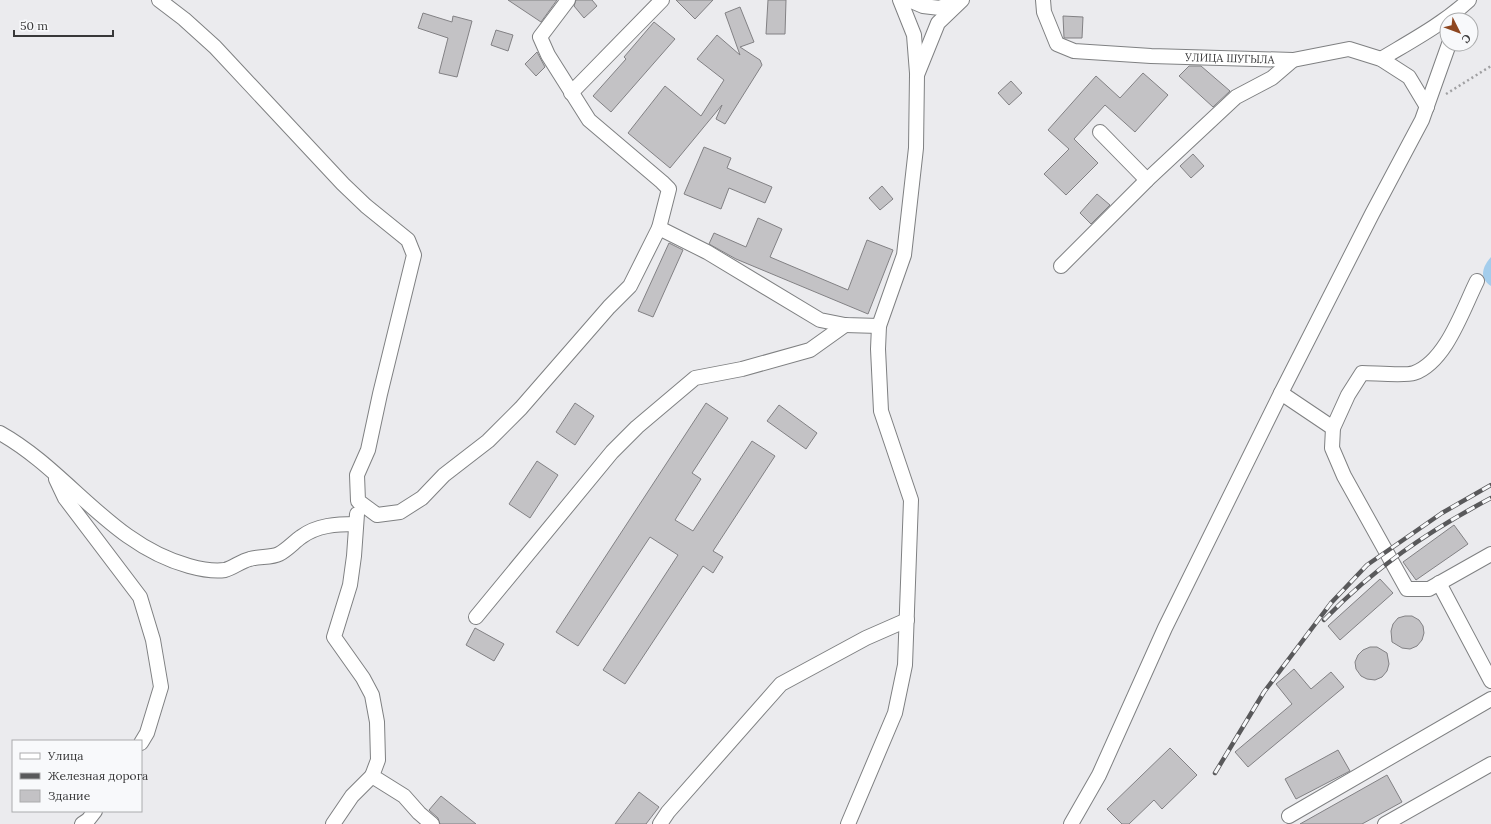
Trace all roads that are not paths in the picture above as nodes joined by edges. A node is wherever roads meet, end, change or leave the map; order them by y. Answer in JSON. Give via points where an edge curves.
{"nodes":[{"id":1,"x":159,"y":0,"type":"edge"},
{"id":2,"x":568,"y":0,"type":"edge"},
{"id":3,"x":662,"y":0,"type":"edge"},
{"id":4,"x":900,"y":0,"type":"edge"},
{"id":5,"x":909,"y":0,"type":"edge"},
{"id":6,"x":958,"y":0,"type":"edge"},
{"id":7,"x":962,"y":0,"type":"edge"},
{"id":8,"x":1043,"y":0,"type":"edge"},
{"id":9,"x":1469,"y":0,"type":"edge"},
{"id":10,"x":1456,"y":10,"type":"edge"},
{"id":11,"x":1446,"y":52,"type":"edge"},
{"id":12,"x":1381,"y":59,"type":"junction"},
{"id":13,"x":1293,"y":60,"type":"junction"},
{"id":14,"x":917,"y":75,"type":"junction"},
{"id":15,"x":571,"y":93,"type":"junction"},
{"id":16,"x":1427,"y":107,"type":"junction"},
{"id":17,"x":1100,"y":132,"type":"dead end"},
{"id":18,"x":1146,"y":180,"type":"junction"},
{"id":19,"x":659,"y":228,"type":"junction"},
{"id":20,"x":1061,"y":266,"type":"dead end"},
{"id":21,"x":1477,"y":281,"type":"dead end"},
{"id":22,"x":845,"y":325,"type":"junction"},
{"id":23,"x":879,"y":326,"type":"junction"},
{"id":24,"x":1281,"y":393,"type":"junction"},
{"id":25,"x":1333,"y":428,"type":"junction"},
{"id":26,"x":0,"y":434,"type":"edge"},
{"id":27,"x":53,"y":473,"type":"junction"},
{"id":28,"x":358,"y":500,"type":"junction"},
{"id":29,"x":356,"y":524,"type":"junction"},
{"id":30,"x":1491,"y":554,"type":"edge"},
{"id":31,"x":1439,"y":583,"type":"junction"},
{"id":32,"x":476,"y":617,"type":"dead end"},
{"id":33,"x":907,"y":620,"type":"junction"},
{"id":34,"x":1491,"y":681,"type":"edge"},
{"id":35,"x":1491,"y":699,"type":"edge"},
{"id":36,"x":142,"y":741,"type":"edge"},
{"id":37,"x":1491,"y":764,"type":"edge"},
{"id":38,"x":372,"y":776,"type":"junction"},
{"id":39,"x":94,"y":812,"type":"edge"},
{"id":40,"x":1288,"y":816,"type":"dead end"},
{"id":41,"x":82,"y":824,"type":"edge"},
{"id":42,"x":333,"y":824,"type":"edge"},
{"id":43,"x":432,"y":824,"type":"edge"},
{"id":44,"x":660,"y":824,"type":"edge"},
{"id":45,"x":848,"y":824,"type":"edge"},
{"id":46,"x":1071,"y":824,"type":"edge"},
{"id":47,"x":1385,"y":824,"type":"edge"}],
"edges":[{"from":1,"to":28,"type":"street","via":[[215,47],[343,184],[408,240],[414,255],[368,450],[357,475]]},
{"from":2,"to":15,"type":"street","via":[[540,37]]},
{"from":3,"to":15,"type":"street"},
{"from":4,"to":14,"type":"street","via":[[914,36]]},
{"from":5,"to":6,"type":"street","via":[[923,6],[940,8]]},
{"from":7,"to":14,"type":"street","via":[[938,24]]},
{"from":8,"to":13,"type":"street","name":"УЛИЦА ШУГЫЛА","via":[[1044,12],[1057,44],[1074,51]]},
{"from":9,"to":10,"type":"street"},
{"from":10,"to":12,"type":"street","via":[[1417,38]]},
{"from":11,"to":16,"type":"street"},
{"from":12,"to":13,"type":"street","name":"УЛИЦА ШУГЫЛА","via":[[1349,49]]},
{"from":12,"to":16,"type":"street","name":"УЛИЦА ШУГЫЛА","via":[[1409,77]]},
{"from":13,"to":18,"type":"street","via":[[1272,78],[1236,97]]},
{"from":14,"to":23,"type":"street","via":[[916,148],[904,255]]},
{"from":15,"to":19,"type":"street","via":[[589,120],[669,189]]},
{"from":16,"to":24,"type":"street"},
{"from":17,"to":18,"type":"street"},
{"from":18,"to":20,"type":"street"},
{"from":19,"to":22,"type":"street","via":[[760,282],[820,320]]},
{"from":19,"to":28,"type":"street","via":[[630,286],[608,307],[521,408],[488,441],[444,475],[422,498],[400,512],[377,515]]},
{"from":21,"to":25,"type":"street","via":[[1446,343],[1435,359],[1414,373],[1362,373]]},
{"from":22,"to":23,"type":"street"},
{"from":22,"to":32,"type":"street","via":[[810,350],[742,369],[695,378],[637,427],[612,452]]},
{"from":23,"to":33,"type":"street","via":[[881,411],[911,500]]},
{"from":24,"to":25,"type":"street"},
{"from":24,"to":46,"type":"street","via":[[1166,628],[1099,775]]},
{"from":25,"to":31,"type":"street","via":[[1332,448],[1344,476],[1407,589],[1429,589]]},
{"from":26,"to":27,"type":"street","via":[[19,445]]},
{"from":27,"to":29,"type":"street","via":[[132,540],[170,561],[202,569],[226,570],[250,558],[279,554],[303,536],[330,524]]},
{"from":27,"to":36,"type":"street","via":[[65,498],[140,597],[153,640],[161,686],[147,733]]},
{"from":28,"to":29,"type":"street"},
{"from":29,"to":38,"type":"street","via":[[350,585],[334,637],[363,678],[372,696],[377,722],[378,760]]},
{"from":30,"to":31,"type":"street"},
{"from":31,"to":34,"type":"street"},
{"from":33,"to":44,"type":"street","via":[[866,638],[780,684]]},
{"from":33,"to":45,"type":"street","via":[[905,666],[895,713]]},
{"from":35,"to":40,"type":"street"},
{"from":37,"to":47,"type":"street"},
{"from":38,"to":42,"type":"street","via":[[352,796]]},
{"from":38,"to":43,"type":"street","via":[[404,796]]},
{"from":39,"to":41,"type":"street"}]}
